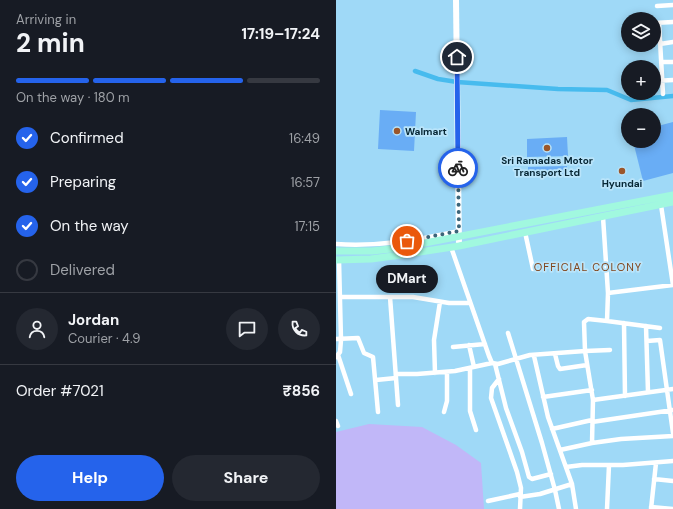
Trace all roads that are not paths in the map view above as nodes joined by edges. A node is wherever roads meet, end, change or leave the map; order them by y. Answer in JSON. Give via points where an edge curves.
{"nodes":[{"id":1,"x":456,"y":0,"type":"edge"},
{"id":2,"x":673,"y":5,"type":"edge"},
{"id":3,"x":657,"y":6,"type":"dead end"},
{"id":4,"x":673,"y":22,"type":"edge"},
{"id":5,"x":661,"y":23,"type":"edge"},
{"id":6,"x":673,"y":42,"type":"edge"},
{"id":7,"x":661,"y":44,"type":"edge"},
{"id":8,"x":661,"y":62,"type":"joint"},
{"id":9,"x":673,"y":62,"type":"edge"},
{"id":10,"x":673,"y":80,"type":"edge"},
{"id":11,"x":662,"y":81,"type":"junction"},
{"id":12,"x":664,"y":94,"type":"dead end"},
{"id":13,"x":673,"y":195,"type":"edge"},
{"id":14,"x":673,"y":202,"type":"edge"},
{"id":15,"x":661,"y":205,"type":"junction"},
{"id":16,"x":603,"y":217,"type":"junction"},
{"id":17,"x":525,"y":232,"type":"junction"},
{"id":18,"x":459,"y":234,"type":"junction"},
{"id":19,"x":336,"y":244,"type":"edge"},
{"id":20,"x":459,"y":246,"type":"junction"},
{"id":21,"x":451,"y":247,"type":"junction"},
{"id":22,"x":336,"y":251,"type":"edge"},
{"id":23,"x":338,"y":260,"type":"edge"},
{"id":24,"x":534,"y":269,"type":"dead end"},
{"id":25,"x":673,"y":285,"type":"edge"},
{"id":26,"x":608,"y":294,"type":"junction"},
{"id":27,"x":340,"y":297,"type":"junction"},
{"id":28,"x":390,"y":297,"type":"junction"},
{"id":29,"x":440,"y":302,"type":"junction"},
{"id":30,"x":470,"y":303,"type":"junction"},
{"id":31,"x":607,"y":321,"type":"junction"},
{"id":32,"x":624,"y":323,"type":"junction"},
{"id":33,"x":646,"y":326,"type":"junction"},
{"id":34,"x":660,"y":328,"type":"dead end"},
{"id":35,"x":508,"y":333,"type":"dead end"},
{"id":36,"x":338,"y":339,"type":"edge"},
{"id":37,"x":647,"y":341,"type":"junction"},
{"id":38,"x":485,"y":344,"type":"junction"},
{"id":39,"x":469,"y":346,"type":"junction"},
{"id":40,"x":453,"y":347,"type":"dead end"},
{"id":41,"x":610,"y":350,"type":"dead end"},
{"id":42,"x":585,"y":351,"type":"junction"},
{"id":43,"x":555,"y":354,"type":"junction"},
{"id":44,"x":337,"y":356,"type":"edge"},
{"id":45,"x":534,"y":356,"type":"junction"},
{"id":46,"x":516,"y":359,"type":"junction"},
{"id":47,"x":494,"y":363,"type":"junction"},
{"id":48,"x":587,"y":365,"type":"junction"},
{"id":49,"x":472,"y":368,"type":"junction"},
{"id":50,"x":447,"y":372,"type":"junction"},
{"id":51,"x":435,"y":373,"type":"junction"},
{"id":52,"x":396,"y":376,"type":"junction"},
{"id":53,"x":499,"y":379,"type":"junction"},
{"id":54,"x":376,"y":380,"type":"junction"},
{"id":55,"x":673,"y":389,"type":"edge"},
{"id":56,"x":592,"y":390,"type":"junction"},
{"id":57,"x":667,"y":390,"type":"junction"},
{"id":58,"x":648,"y":392,"type":"junction"},
{"id":59,"x":351,"y":394,"type":"dead end"},
{"id":60,"x":625,"y":396,"type":"junction"},
{"id":61,"x":543,"y":397,"type":"junction"},
{"id":62,"x":593,"y":400,"type":"junction"},
{"id":63,"x":398,"y":404,"type":"dead end"},
{"id":64,"x":672,"y":410,"type":"edge"},
{"id":65,"x":378,"y":412,"type":"dead end"},
{"id":66,"x":444,"y":412,"type":"dead end"},
{"id":67,"x":592,"y":421,"type":"junction"},
{"id":68,"x":552,"y":429,"type":"junction"},
{"id":69,"x":476,"y":430,"type":"dead end"},
{"id":70,"x":673,"y":434,"type":"edge"},
{"id":71,"x":592,"y":443,"type":"junction"},
{"id":72,"x":560,"y":450,"type":"junction"},
{"id":73,"x":673,"y":462,"type":"edge"},
{"id":74,"x":656,"y":463,"type":"junction"},
{"id":75,"x":609,"y":465,"type":"junction"},
{"id":76,"x":566,"y":467,"type":"junction"},
{"id":77,"x":551,"y":474,"type":"junction"},
{"id":78,"x":654,"y":479,"type":"junction"},
{"id":79,"x":673,"y":481,"type":"edge"},
{"id":80,"x":572,"y":484,"type":"junction"},
{"id":81,"x":555,"y":490,"type":"junction"},
{"id":82,"x":520,"y":495,"type":"junction"},
{"id":83,"x":488,"y":501,"type":"dead end"},
{"id":84,"x":651,"y":508,"type":"edge"},
{"id":85,"x":520,"y":509,"type":"edge"},
{"id":86,"x":559,"y":509,"type":"edge"},
{"id":87,"x":576,"y":509,"type":"edge"},
{"id":88,"x":607,"y":509,"type":"edge"},
{"id":89,"x":673,"y":509,"type":"edge"}],
"edges":[{"from":1,"to":18,"type":"street"},
{"from":2,"to":3,"type":"street"},
{"from":4,"to":5,"type":"street"},
{"from":6,"to":7,"type":"street"},
{"from":8,"to":9,"type":"street"},
{"from":8,"to":11,"type":"street"},
{"from":10,"to":11,"type":"street"},
{"from":11,"to":12,"type":"street"},
{"from":13,"to":18,"type":"main road"},
{"from":14,"to":15,"type":"main road"},
{"from":15,"to":16,"type":"main road"},
{"from":15,"to":25,"type":"street"},
{"from":16,"to":17,"type":"main road"},
{"from":16,"to":26,"type":"street"},
{"from":17,"to":20,"type":"main road"},
{"from":17,"to":24,"type":"street"},
{"from":18,"to":19,"type":"street","via":[[393,243]]},
{"from":18,"to":20,"type":"street"},
{"from":18,"to":22,"type":"main road","via":[[399,248]]},
{"from":20,"to":21,"type":"main road"},
{"from":21,"to":23,"type":"main road","via":[[394,256]]},
{"from":21,"to":30,"type":"street"},
{"from":23,"to":27,"type":"street"},
{"from":25,"to":26,"type":"street"},
{"from":26,"to":31,"type":"street"},
{"from":27,"to":28,"type":"street"},
{"from":27,"to":36,"type":"street"},
{"from":28,"to":29,"type":"street","via":[[413,297]]},
{"from":28,"to":52,"type":"street"},
{"from":29,"to":30,"type":"street"},
{"from":29,"to":51,"type":"street","via":[[434,340]]},
{"from":30,"to":38,"type":"street"},
{"from":31,"to":32,"type":"street"},
{"from":31,"to":42,"type":"street","via":[[588,319],[584,322]]},
{"from":32,"to":33,"type":"street"},
{"from":32,"to":60,"type":"street"},
{"from":33,"to":34,"type":"street"},
{"from":33,"to":37,"type":"street"},
{"from":35,"to":46,"type":"street"},
{"from":36,"to":44,"type":"street"},
{"from":36,"to":54,"type":"street","via":[[360,340],[364,353],[372,355]]},
{"from":37,"to":57,"type":"street","via":[[660,340]]},
{"from":37,"to":58,"type":"street"},
{"from":38,"to":39,"type":"street"},
{"from":38,"to":47,"type":"street"},
{"from":39,"to":40,"type":"street"},
{"from":39,"to":49,"type":"street"},
{"from":41,"to":42,"type":"street"},
{"from":42,"to":43,"type":"street"},
{"from":42,"to":48,"type":"street"},
{"from":43,"to":45,"type":"street"},
{"from":43,"to":48,"type":"street","via":[[560,369]]},
{"from":44,"to":59,"type":"street"},
{"from":45,"to":46,"type":"street"},
{"from":45,"to":61,"type":"street"},
{"from":46,"to":47,"type":"street"},
{"from":46,"to":77,"type":"street"},
{"from":47,"to":49,"type":"street"},
{"from":47,"to":53,"type":"street"},
{"from":48,"to":56,"type":"street"},
{"from":49,"to":50,"type":"street"},
{"from":49,"to":69,"type":"street","via":[[470,411]]},
{"from":50,"to":51,"type":"street"},
{"from":50,"to":66,"type":"street","via":[[447,401]]},
{"from":51,"to":52,"type":"street"},
{"from":52,"to":54,"type":"street"},
{"from":52,"to":63,"type":"street"},
{"from":53,"to":77,"type":"street","via":[[529,477],[532,479]]},
{"from":53,"to":82,"type":"street","via":[[492,388],[491,398],[517,472]]},
{"from":54,"to":65,"type":"street"},
{"from":55,"to":57,"type":"street"},
{"from":56,"to":61,"type":"street"},
{"from":56,"to":62,"type":"street"},
{"from":57,"to":58,"type":"street"},
{"from":57,"to":64,"type":"street"},
{"from":58,"to":60,"type":"street"},
{"from":60,"to":62,"type":"street"},
{"from":61,"to":68,"type":"street"},
{"from":62,"to":67,"type":"street"},
{"from":64,"to":67,"type":"street"},
{"from":64,"to":70,"type":"street"},
{"from":67,"to":68,"type":"street"},
{"from":67,"to":71,"type":"street"},
{"from":68,"to":72,"type":"street"},
{"from":70,"to":71,"type":"street"},
{"from":71,"to":72,"type":"street"},
{"from":72,"to":76,"type":"street"},
{"from":73,"to":74,"type":"street"},
{"from":74,"to":75,"type":"street"},
{"from":74,"to":78,"type":"street"},
{"from":75,"to":76,"type":"street"},
{"from":75,"to":88,"type":"street"},
{"from":76,"to":80,"type":"street"},
{"from":77,"to":81,"type":"street"},
{"from":78,"to":79,"type":"street"},
{"from":78,"to":84,"type":"street"},
{"from":80,"to":81,"type":"street"},
{"from":80,"to":87,"type":"street"},
{"from":81,"to":82,"type":"street"},
{"from":81,"to":86,"type":"street"},
{"from":82,"to":83,"type":"street"},
{"from":82,"to":85,"type":"street"},
{"from":84,"to":89,"type":"street"}]}
